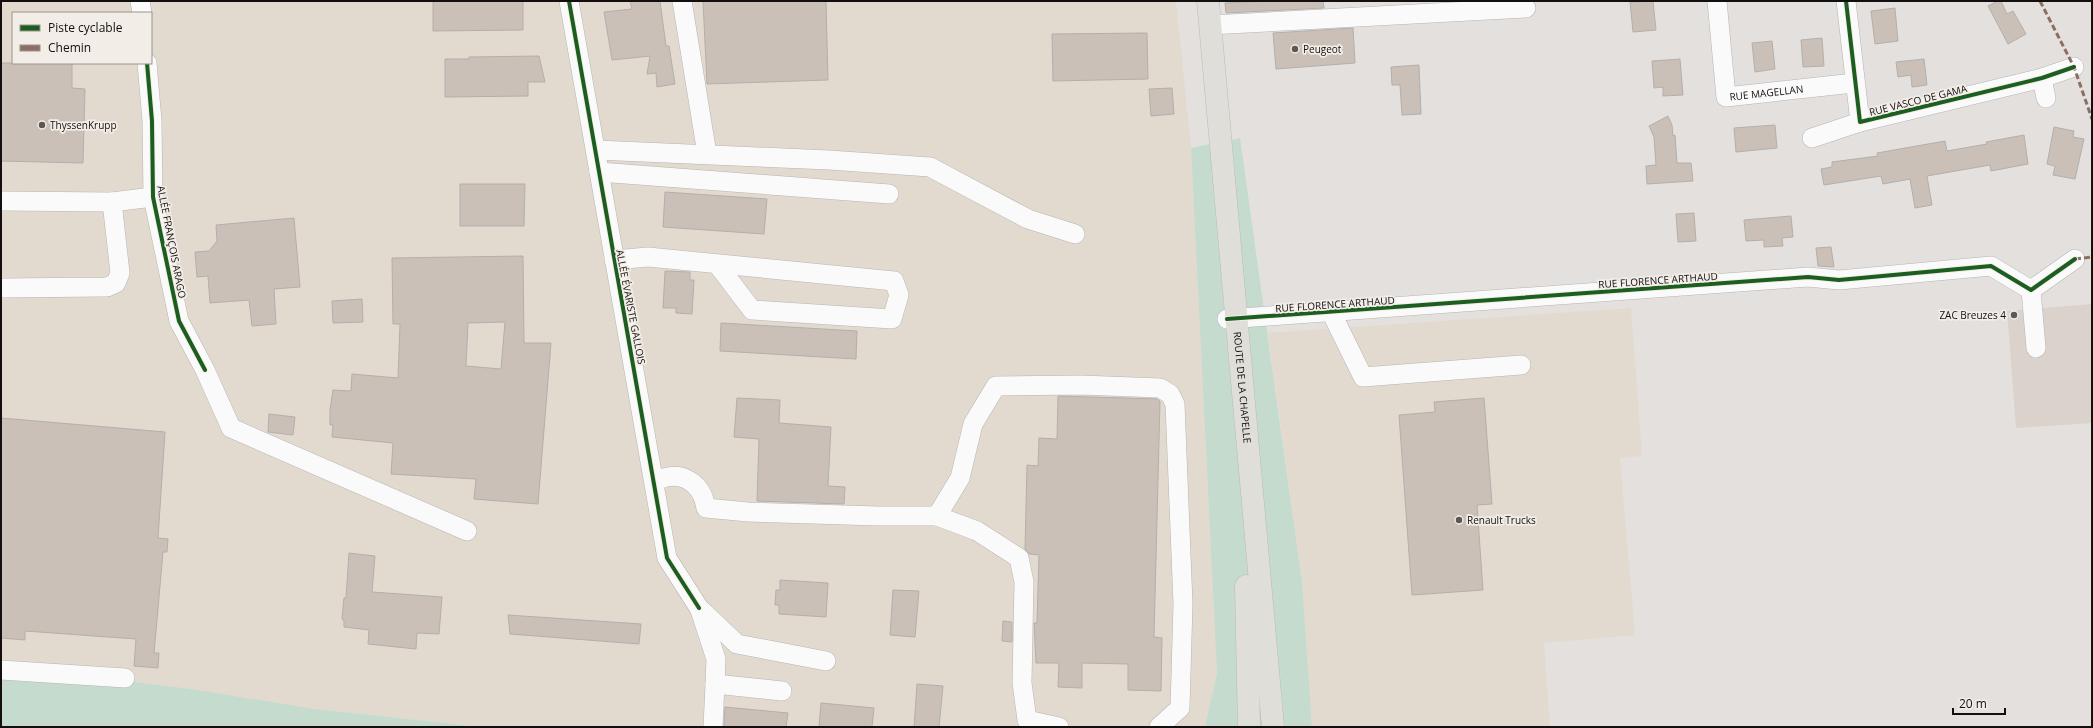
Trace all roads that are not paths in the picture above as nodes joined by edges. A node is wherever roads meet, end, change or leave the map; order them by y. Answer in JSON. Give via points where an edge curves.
{"nodes":[{"id":1,"x":140,"y":1,"type":"edge"},
{"id":2,"x":569,"y":1,"type":"edge"},
{"id":3,"x":682,"y":1,"type":"edge"},
{"id":4,"x":1194,"y":1,"type":"edge"},
{"id":5,"x":1208,"y":1,"type":"edge"},
{"id":6,"x":1717,"y":1,"type":"edge"},
{"id":7,"x":1846,"y":1,"type":"edge"},
{"id":8,"x":1526,"y":8,"type":"dead end"},
{"id":9,"x":142,"y":12,"type":"edge"},
{"id":10,"x":1210,"y":25,"type":"junction"},
{"id":11,"x":147,"y":64,"type":"edge"},
{"id":12,"x":2074,"y":67,"type":"dead end"},
{"id":13,"x":2042,"y":78,"type":"junction"},
{"id":14,"x":1854,"y":83,"type":"junction"},
{"id":15,"x":2046,"y":98,"type":"dead end"},
{"id":16,"x":1860,"y":122,"type":"junction"},
{"id":17,"x":1812,"y":138,"type":"dead end"},
{"id":18,"x":596,"y":150,"type":"junction"},
{"id":19,"x":707,"y":154,"type":"junction"},
{"id":20,"x":599,"y":172,"type":"junction"},
{"id":21,"x":889,"y":194,"type":"dead end"},
{"id":22,"x":153,"y":197,"type":"junction"},
{"id":23,"x":1,"y":201,"type":"edge"},
{"id":24,"x":112,"y":202,"type":"junction"},
{"id":25,"x":1076,"y":234,"type":"dead end"},
{"id":26,"x":2075,"y":259,"type":"dead end"},
{"id":27,"x":614,"y":260,"type":"junction"},
{"id":28,"x":718,"y":264,"type":"junction"},
{"id":29,"x":1,"y":288,"type":"edge"},
{"id":30,"x":2031,"y":290,"type":"junction"},
{"id":31,"x":1331,"y":312,"type":"junction"},
{"id":32,"x":1232,"y":318,"type":"junction"},
{"id":33,"x":2036,"y":348,"type":"dead end"},
{"id":34,"x":1521,"y":366,"type":"dead end"},
{"id":35,"x":654,"y":482,"type":"junction"},
{"id":36,"x":937,"y":516,"type":"junction"},
{"id":37,"x":467,"y":531,"type":"dead end"},
{"id":38,"x":699,"y":608,"type":"junction"},
{"id":39,"x":826,"y":661,"type":"dead end"},
{"id":40,"x":1,"y":670,"type":"edge"},
{"id":41,"x":125,"y":678,"type":"dead end"},
{"id":42,"x":715,"y":684,"type":"junction"},
{"id":43,"x":782,"y":691,"type":"dead end"},
{"id":44,"x":713,"y":727,"type":"edge"},
{"id":45,"x":1059,"y":727,"type":"edge"},
{"id":46,"x":1159,"y":727,"type":"edge"},
{"id":47,"x":1249,"y":727,"type":"edge"},
{"id":48,"x":1273,"y":727,"type":"edge"}],
"edges":[{"from":1,"to":9,"type":"street"},
{"from":2,"to":18,"type":"street","name":"ALLÉE ÉVARISTE GALLOIS"},
{"from":3,"to":19,"type":"street"},
{"from":4,"to":32,"type":"main road","name":"ROUTE DE LA CHAPELLE"},
{"from":5,"to":10,"type":"main road","name":"ROUTE DE LA CHAPELLE"},
{"from":6,"to":14,"type":"street","name":"RUE MAGELLAN","via":[[1726,97]]},
{"from":7,"to":14,"type":"street","name":"RUE VASCO DE GAMA"},
{"from":8,"to":10,"type":"street"},
{"from":10,"to":32,"type":"main road","name":"ROUTE DE LA CHAPELLE"},
{"from":11,"to":22,"type":"street","name":"ALLÉE FRANÇOIS ARAGO","via":[[152,121]]},
{"from":12,"to":13,"type":"street","name":"RUE VASCO DE GAMA"},
{"from":13,"to":15,"type":"street"},
{"from":13,"to":16,"type":"street","name":"RUE VASCO DE GAMA"},
{"from":14,"to":16,"type":"street","name":"RUE VASCO DE GAMA"},
{"from":16,"to":17,"type":"street","name":"RUE VASCO DE GAMA"},
{"from":18,"to":19,"type":"street"},
{"from":18,"to":20,"type":"street","name":"ALLÉE ÉVARISTE GALLOIS"},
{"from":19,"to":25,"type":"street","via":[[930,167],[1028,219]]},
{"from":20,"to":21,"type":"street"},
{"from":20,"to":27,"type":"street","name":"ALLÉE ÉVARISTE GALLOIS"},
{"from":22,"to":24,"type":"street"},
{"from":22,"to":37,"type":"street","name":"ALLÉE FRANÇOIS ARAGO","via":[[180,321],[231,428]]},
{"from":23,"to":24,"type":"street"},
{"from":24,"to":29,"type":"street","via":[[120,273],[116,283],[108,288]]},
{"from":26,"to":30,"type":"street"},
{"from":27,"to":28,"type":"street","via":[[648,257]]},
{"from":27,"to":35,"type":"street","name":"ALLÉE ÉVARISTE GALLOIS"},
{"from":28,"to":28,"type":"street","via":[[894,281],[899,295],[892,319],[752,310]]},
{"from":30,"to":31,"type":"street","name":"RUE FLORENCE ARTHAUD","via":[[1991,266],[1839,280],[1808,277]]},
{"from":30,"to":33,"type":"street"},
{"from":31,"to":32,"type":"street","name":"RUE FLORENCE ARTHAUD"},
{"from":31,"to":34,"type":"street","via":[[1363,377]]},
{"from":32,"to":47,"type":"main road","name":"ROUTE DE LA CHAPELLE","via":[[1248,622]]},
{"from":32,"to":48,"type":"main road","name":"ROUTE DE LA CHAPELLE"},
{"from":35,"to":36,"type":"street","via":[[668,477],[684,478],[697,486],[706,508],[763,512]]},
{"from":35,"to":38,"type":"street","name":"ALLÉE ÉVARISTE GALLOIS","via":[[667,558]]},
{"from":36,"to":45,"type":"street","via":[[977,530],[1019,558],[1024,582],[1022,683],[1027,720]]},
{"from":36,"to":46,"type":"street","via":[[960,478],[973,424],[996,386],[1081,385],[1160,388],[1170,394],[1175,404],[1183,604],[1180,708]]},
{"from":38,"to":39,"type":"street","via":[[738,644]]},
{"from":38,"to":42,"type":"street","via":[[716,659]]},
{"from":40,"to":41,"type":"street"},
{"from":42,"to":43,"type":"street"},
{"from":42,"to":44,"type":"street"}]}
